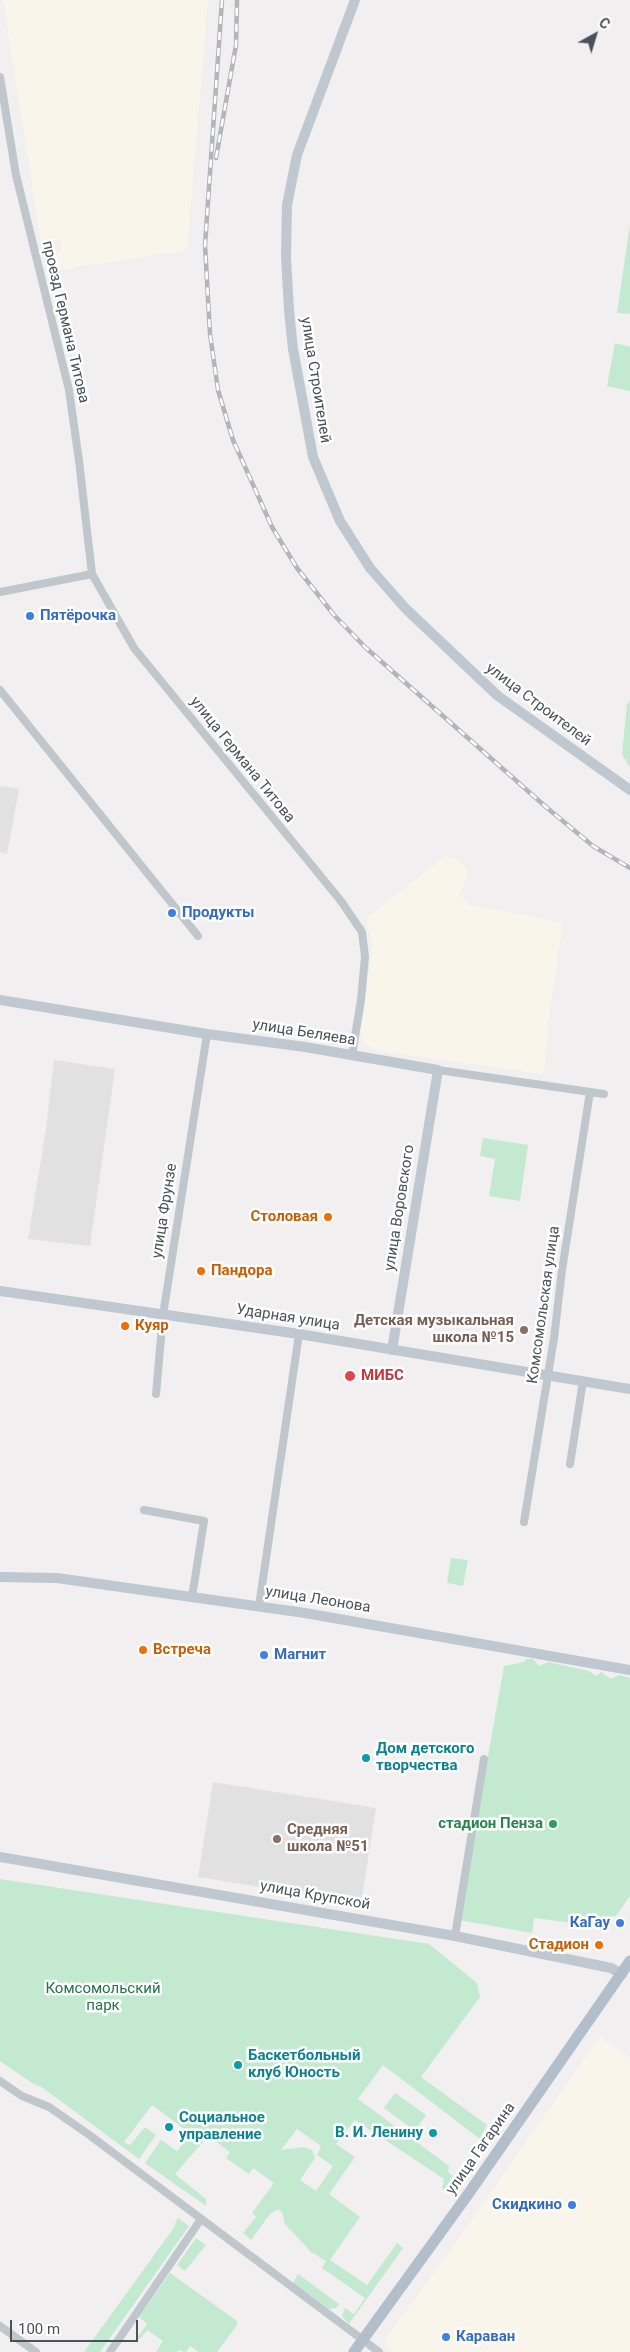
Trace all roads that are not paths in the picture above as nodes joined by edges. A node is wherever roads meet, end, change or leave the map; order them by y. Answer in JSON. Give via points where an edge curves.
{"nodes":[{"id":1,"x":355,"y":0,"type":"edge"},
{"id":2,"x":0,"y":77,"type":"edge"},
{"id":3,"x":92,"y":574,"type":"junction"},
{"id":4,"x":0,"y":592,"type":"edge"},
{"id":5,"x":0,"y":690,"type":"edge"},
{"id":6,"x":630,"y":790,"type":"edge"},
{"id":7,"x":198,"y":936,"type":"dead end"},
{"id":8,"x":0,"y":1000,"type":"edge"},
{"id":9,"x":207,"y":1034,"type":"junction"},
{"id":10,"x":352,"y":1055,"type":"junction"},
{"id":11,"x":438,"y":1070,"type":"junction"},
{"id":12,"x":590,"y":1092,"type":"junction"},
{"id":13,"x":604,"y":1094,"type":"dead end"},
{"id":14,"x":0,"y":1291,"type":"edge"},
{"id":15,"x":163,"y":1315,"type":"junction"},
{"id":16,"x":299,"y":1334,"type":"junction"},
{"id":17,"x":392,"y":1350,"type":"junction"},
{"id":18,"x":548,"y":1376,"type":"junction"},
{"id":19,"x":583,"y":1381,"type":"junction"},
{"id":20,"x":630,"y":1389,"type":"edge"},
{"id":21,"x":156,"y":1394,"type":"dead end"},
{"id":22,"x":570,"y":1464,"type":"dead end"},
{"id":23,"x":144,"y":1510,"type":"dead end"},
{"id":24,"x":524,"y":1522,"type":"dead end"},
{"id":25,"x":0,"y":1577,"type":"edge"},
{"id":26,"x":192,"y":1597,"type":"junction"},
{"id":27,"x":259,"y":1606,"type":"junction"},
{"id":28,"x":630,"y":1670,"type":"edge"},
{"id":29,"x":484,"y":1759,"type":"dead end"},
{"id":30,"x":0,"y":1857,"type":"edge"},
{"id":31,"x":455,"y":1936,"type":"junction"},
{"id":32,"x":630,"y":1961,"type":"edge"},
{"id":33,"x":622,"y":1974,"type":"junction"},
{"id":34,"x":0,"y":2081,"type":"edge"},
{"id":35,"x":201,"y":2219,"type":"junction"},
{"id":36,"x":0,"y":2326,"type":"edge"},
{"id":37,"x":362,"y":2340,"type":"junction"},
{"id":38,"x":36,"y":2352,"type":"edge"},
{"id":39,"x":110,"y":2352,"type":"edge"},
{"id":40,"x":354,"y":2352,"type":"edge"},
{"id":41,"x":379,"y":2352,"type":"edge"}],
"edges":[{"from":1,"to":6,"type":"main road","name":"улица Строителей","via":[[297,155],[287,205],[286,257],[293,349],[313,457],[340,521],[370,568],[405,608],[498,696]]},
{"from":2,"to":3,"type":"street","name":"проезд Германа Титова","via":[[16,175],[69,390]]},
{"from":3,"to":4,"type":"street"},
{"from":3,"to":10,"type":"street","name":"улица Германа Титова","via":[[134,648],[362,932],[365,957]]},
{"from":5,"to":7,"type":"street"},
{"from":8,"to":9,"type":"main road","name":"улица Беляева"},
{"from":9,"to":10,"type":"main road","name":"улица Беляева"},
{"from":9,"to":15,"type":"street","name":"улица Фрунзе"},
{"from":10,"to":11,"type":"main road","name":"улица Беляева"},
{"from":11,"to":12,"type":"street","name":"улица Беляева"},
{"from":11,"to":17,"type":"main road","name":"улица Воровского"},
{"from":12,"to":13,"type":"street","name":"улица Беляева"},
{"from":12,"to":18,"type":"street","name":"Комсомольская улица"},
{"from":14,"to":15,"type":"main road","name":"Ударная улица"},
{"from":15,"to":16,"type":"main road","name":"Ударная улица"},
{"from":15,"to":21,"type":"street","name":"улица Фрунзе"},
{"from":16,"to":17,"type":"main road","name":"Ударная улица"},
{"from":16,"to":27,"type":"street"},
{"from":17,"to":18,"type":"main road","name":"Ударная улица"},
{"from":18,"to":19,"type":"main road","name":"Ударная улица"},
{"from":18,"to":24,"type":"street","name":"Комсомольская улица"},
{"from":19,"to":20,"type":"main road","name":"Ударная улица"},
{"from":19,"to":22,"type":"street"},
{"from":23,"to":26,"type":"street","via":[[204,1521]]},
{"from":25,"to":26,"type":"main road","name":"улица Леонова","via":[[57,1578]]},
{"from":26,"to":27,"type":"main road","name":"улица Леонова"},
{"from":27,"to":28,"type":"main road","name":"улица Леонова"},
{"from":29,"to":31,"type":"street"},
{"from":30,"to":31,"type":"main road","name":"улица Крупской"},
{"from":31,"to":33,"type":"main road","name":"улица Крупской","via":[[611,1968]]},
{"from":32,"to":33,"type":"main road","name":"улица Гагарина"},
{"from":33,"to":37,"type":"main road","name":"улица Гагарина"},
{"from":34,"to":35,"type":"street","via":[[22,2096],[49,2107]]},
{"from":35,"to":37,"type":"street"},
{"from":35,"to":39,"type":"street"},
{"from":36,"to":38,"type":"street"},
{"from":37,"to":40,"type":"main road","name":"улица Гагарина"},
{"from":37,"to":41,"type":"street"}]}
